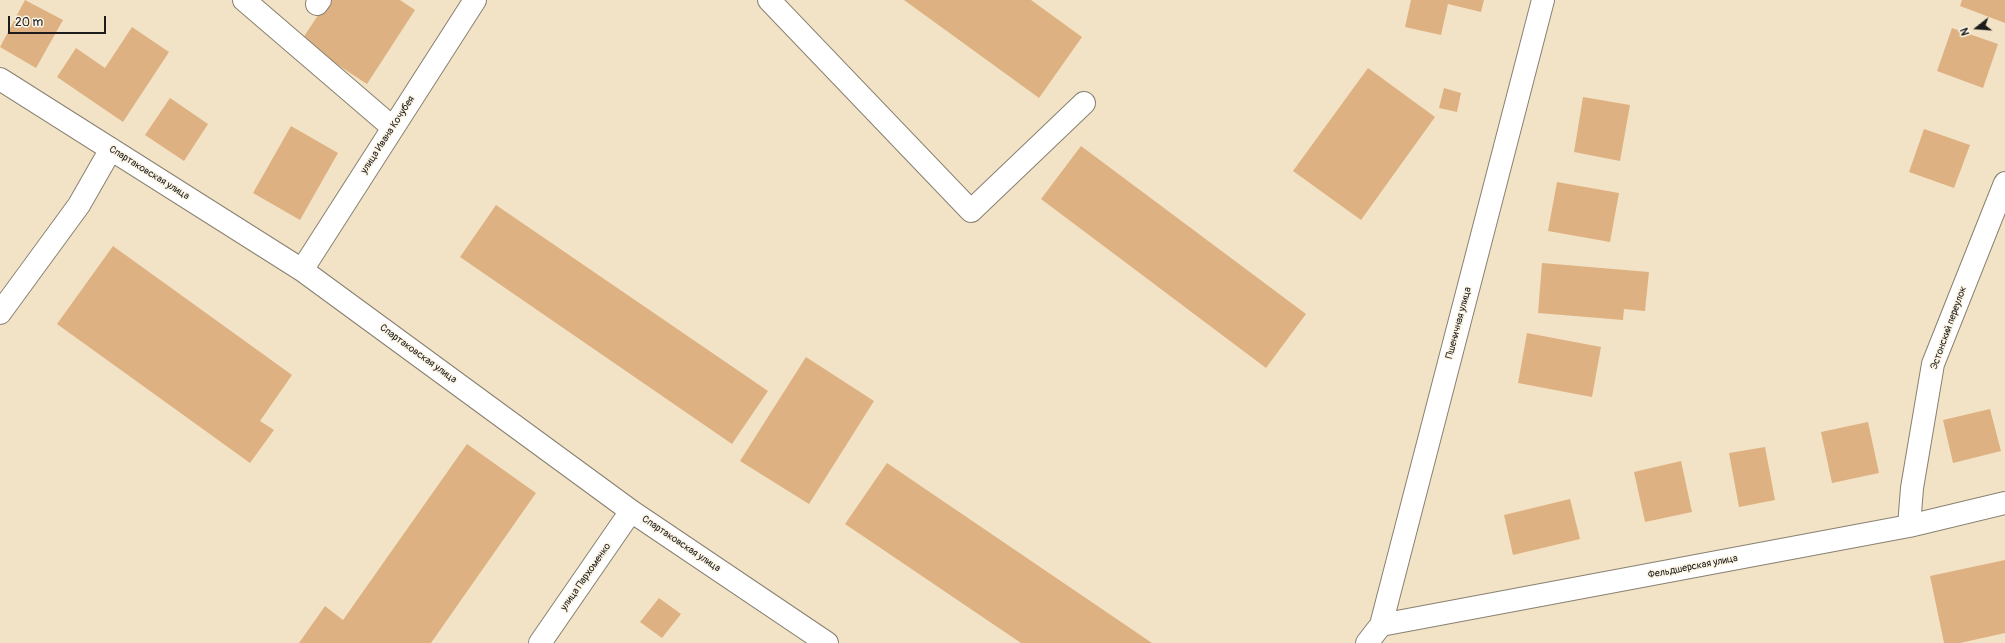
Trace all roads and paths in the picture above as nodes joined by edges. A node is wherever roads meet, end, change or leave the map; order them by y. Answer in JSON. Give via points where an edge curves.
{"nodes":[{"id":1,"x":244,"y":0,"type":"edge"},
{"id":2,"x":768,"y":0,"type":"edge"},
{"id":3,"x":1543,"y":0,"type":"edge"},
{"id":4,"x":473,"y":1,"type":"edge"},
{"id":5,"x":0,"y":79,"type":"edge"},
{"id":6,"x":1084,"y":103,"type":"dead end"},
{"id":7,"x":392,"y":127,"type":"junction"},
{"id":8,"x":111,"y":148,"type":"junction"},
{"id":9,"x":2005,"y":183,"type":"edge"},
{"id":10,"x":302,"y":270,"type":"junction"},
{"id":11,"x":0,"y":313,"type":"edge"},
{"id":12,"x":2005,"y":503,"type":"edge"},
{"id":13,"x":631,"y":511,"type":"junction"},
{"id":14,"x":1909,"y":526,"type":"junction"},
{"id":15,"x":1381,"y":625,"type":"junction"},
{"id":16,"x":540,"y":643,"type":"edge"},
{"id":17,"x":827,"y":643,"type":"edge"},
{"id":18,"x":1367,"y":643,"type":"edge"}],
"edges":[{"from":1,"to":7,"type":"street"},
{"from":2,"to":6,"type":"street","via":[[971,211]]},
{"from":3,"to":15,"type":"street","name":"Пшеничная улица"},
{"from":4,"to":7,"type":"street","name":"улица Ивана Кочубея"},
{"from":5,"to":8,"type":"street","name":"Спартаковская улица"},
{"from":7,"to":10,"type":"street","name":"улица Ивана Кочубея"},
{"from":8,"to":10,"type":"street","name":"Спартаковская улица"},
{"from":8,"to":11,"type":"street","via":[[79,205]]},
{"from":9,"to":14,"type":"street","name":"Эстонский переулок","via":[[1934,364],[1912,488]]},
{"from":10,"to":13,"type":"street","name":"Спартаковская улица"},
{"from":12,"to":14,"type":"street","name":"Фельдшерская улица"},
{"from":13,"to":16,"type":"street","name":"улица Пархоменко"},
{"from":13,"to":17,"type":"street","name":"Спартаковская улица"},
{"from":14,"to":15,"type":"street","name":"Фельдшерская улица"},
{"from":15,"to":18,"type":"street","name":"Пшеничная улица"}]}
